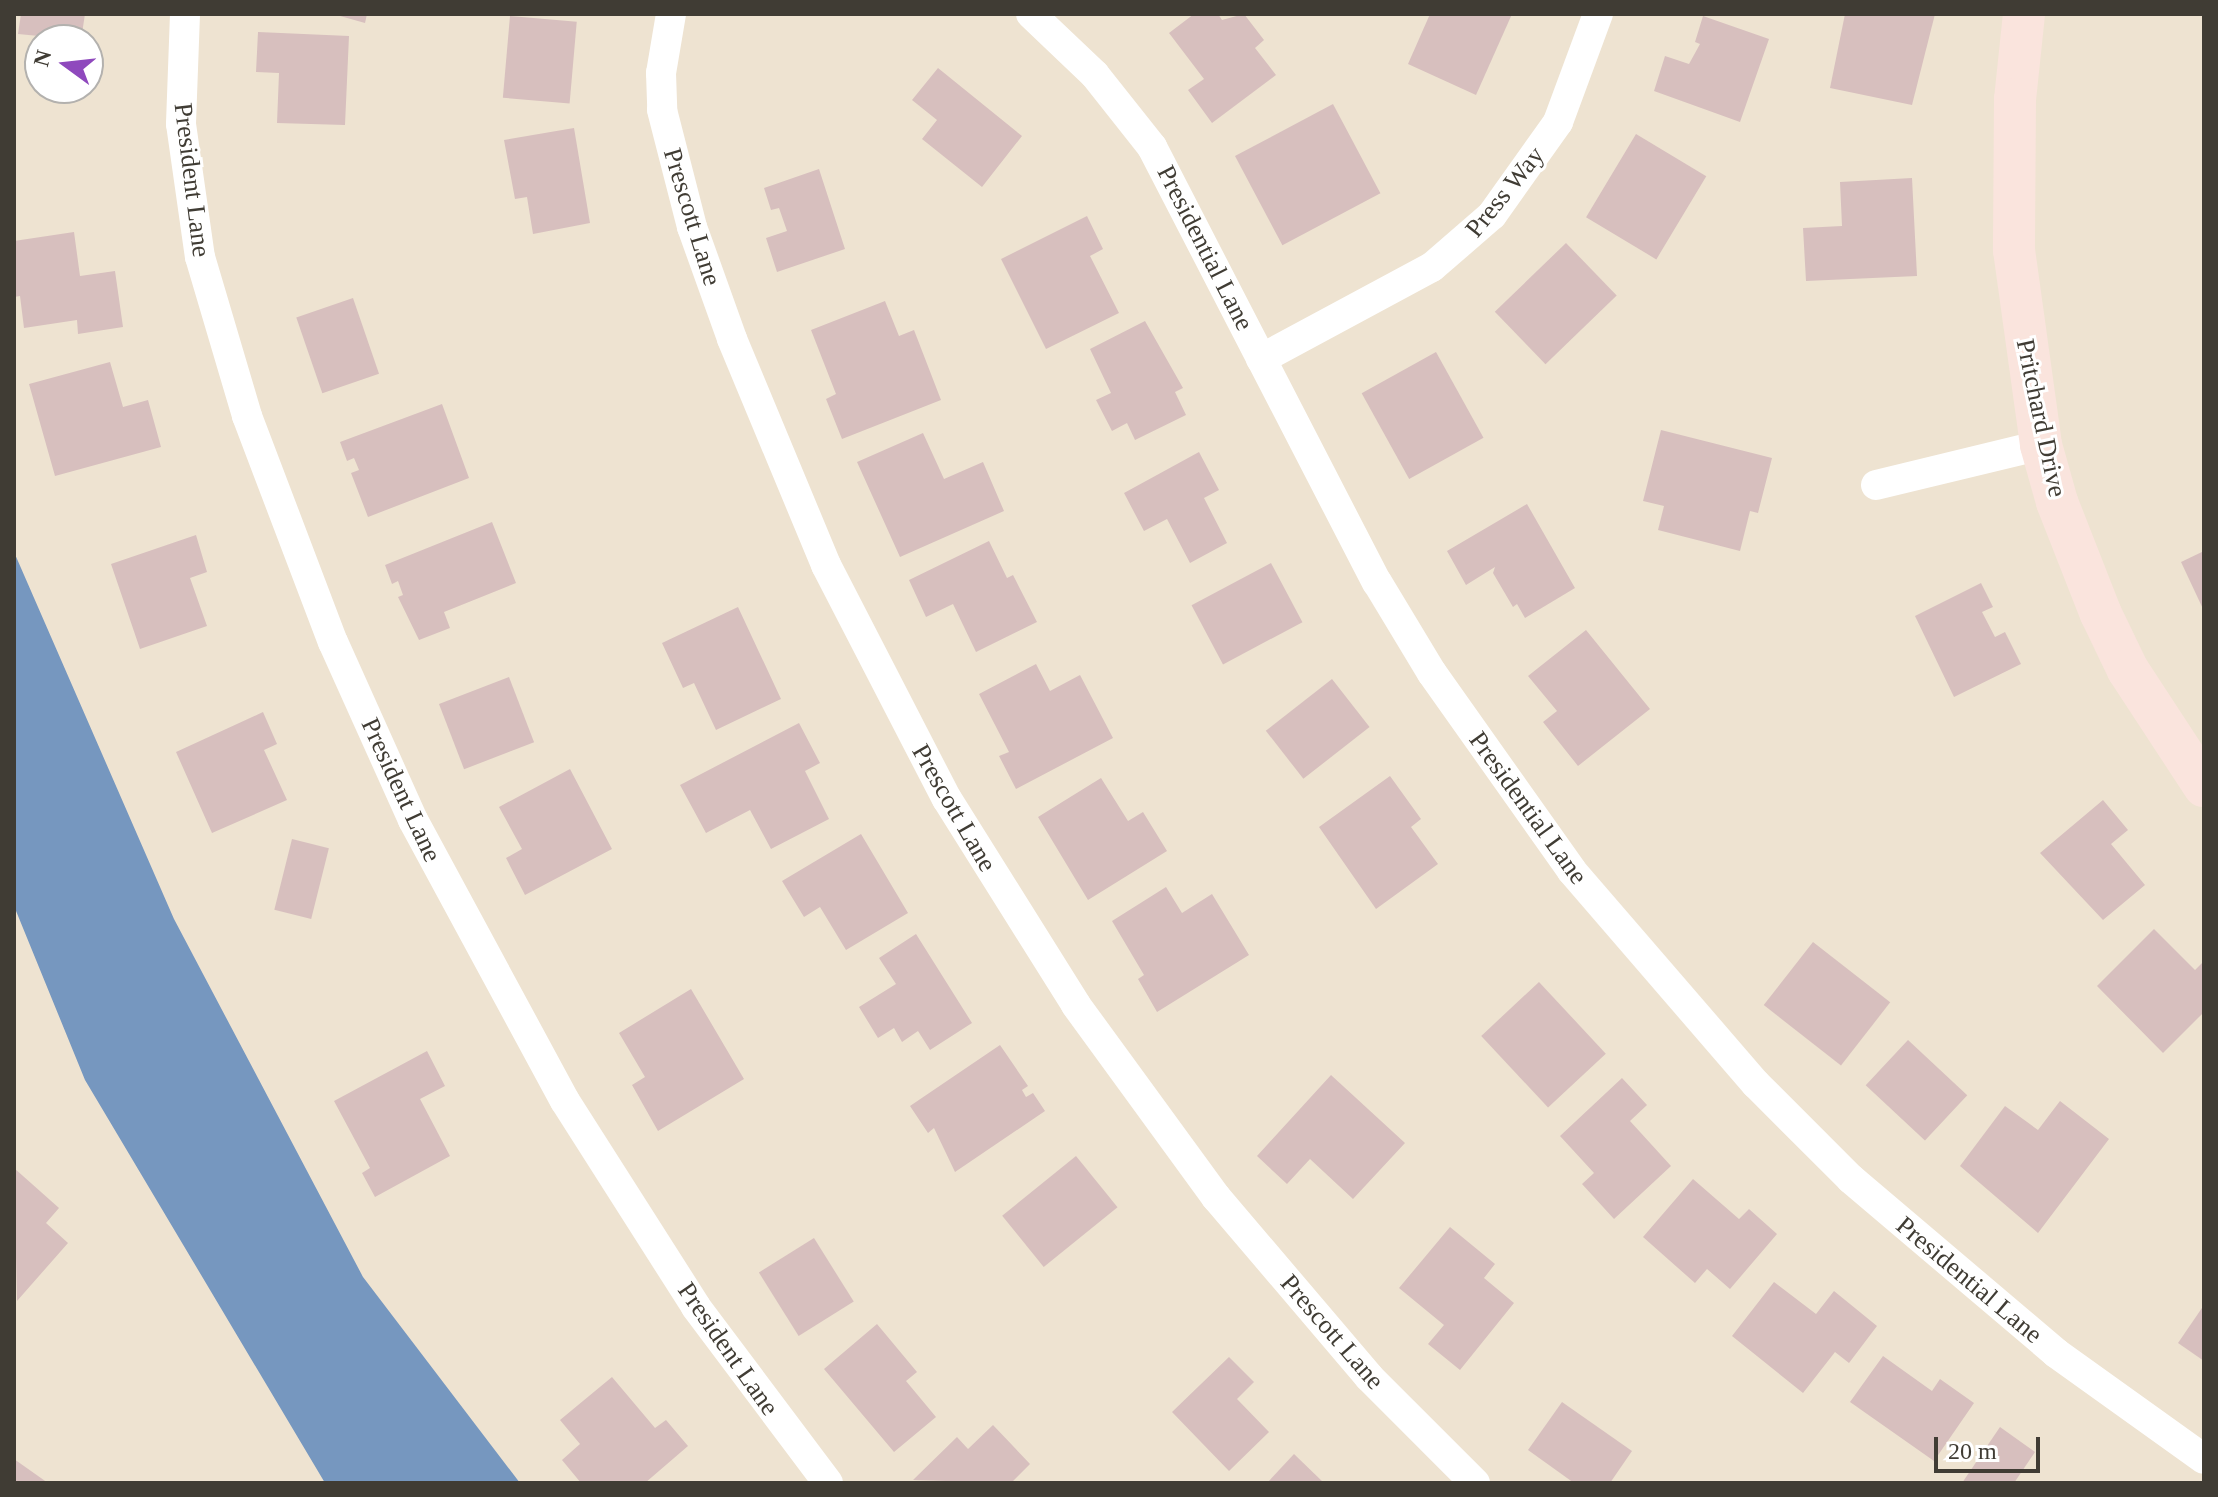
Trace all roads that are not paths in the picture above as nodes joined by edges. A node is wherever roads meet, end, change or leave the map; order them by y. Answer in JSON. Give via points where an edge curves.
{"nodes":[{"id":1,"x":185,"y":14,"type":"edge"},
{"id":2,"x":671,"y":14,"type":"edge"},
{"id":3,"x":1031,"y":14,"type":"edge"},
{"id":4,"x":1598,"y":14,"type":"edge"},
{"id":5,"x":2024,"y":14,"type":"edge"},
{"id":6,"x":1261,"y":359,"type":"junction"},
{"id":7,"x":2041,"y":445,"type":"junction"},
{"id":8,"x":1876,"y":485,"type":"dead end"},
{"id":9,"x":2204,"y":786,"type":"edge"},
{"id":10,"x":2204,"y":1459,"type":"edge"},
{"id":11,"x":828,"y":1483,"type":"edge"},
{"id":12,"x":1475,"y":1483,"type":"edge"}],
"edges":[{"from":1,"to":11,"type":"street","name":"President Lane","via":[[181,124],[200,257],[247,416],[339,655],[413,820],[565,1101],[696,1307]]},
{"from":2,"to":12,"type":"street","name":"Prescott Lane","via":[[661,73],[662,110],[692,227],[737,353],[826,565],[933,774],[1076,1005],[1216,1197],[1369,1377]]},
{"from":3,"to":6,"type":"street","name":"Presidential Lane","via":[[1095,75],[1152,147]]},
{"from":4,"to":6,"type":"street","name":"Press Way","via":[[1558,122],[1492,215],[1432,267]]},
{"from":5,"to":7,"type":"street","name":"Pritchard Drive","via":[[2015,99],[2014,237],[2024,350]]},
{"from":6,"to":10,"type":"street","name":"Presidential Lane","via":[[1328,493],[1432,673],[1572,871],[1663,981],[1777,1105],[1952,1270]]},
{"from":7,"to":8,"type":"street"},
{"from":7,"to":9,"type":"street","name":"Pritchard Drive","via":[[2101,614],[2160,723]]}]}
